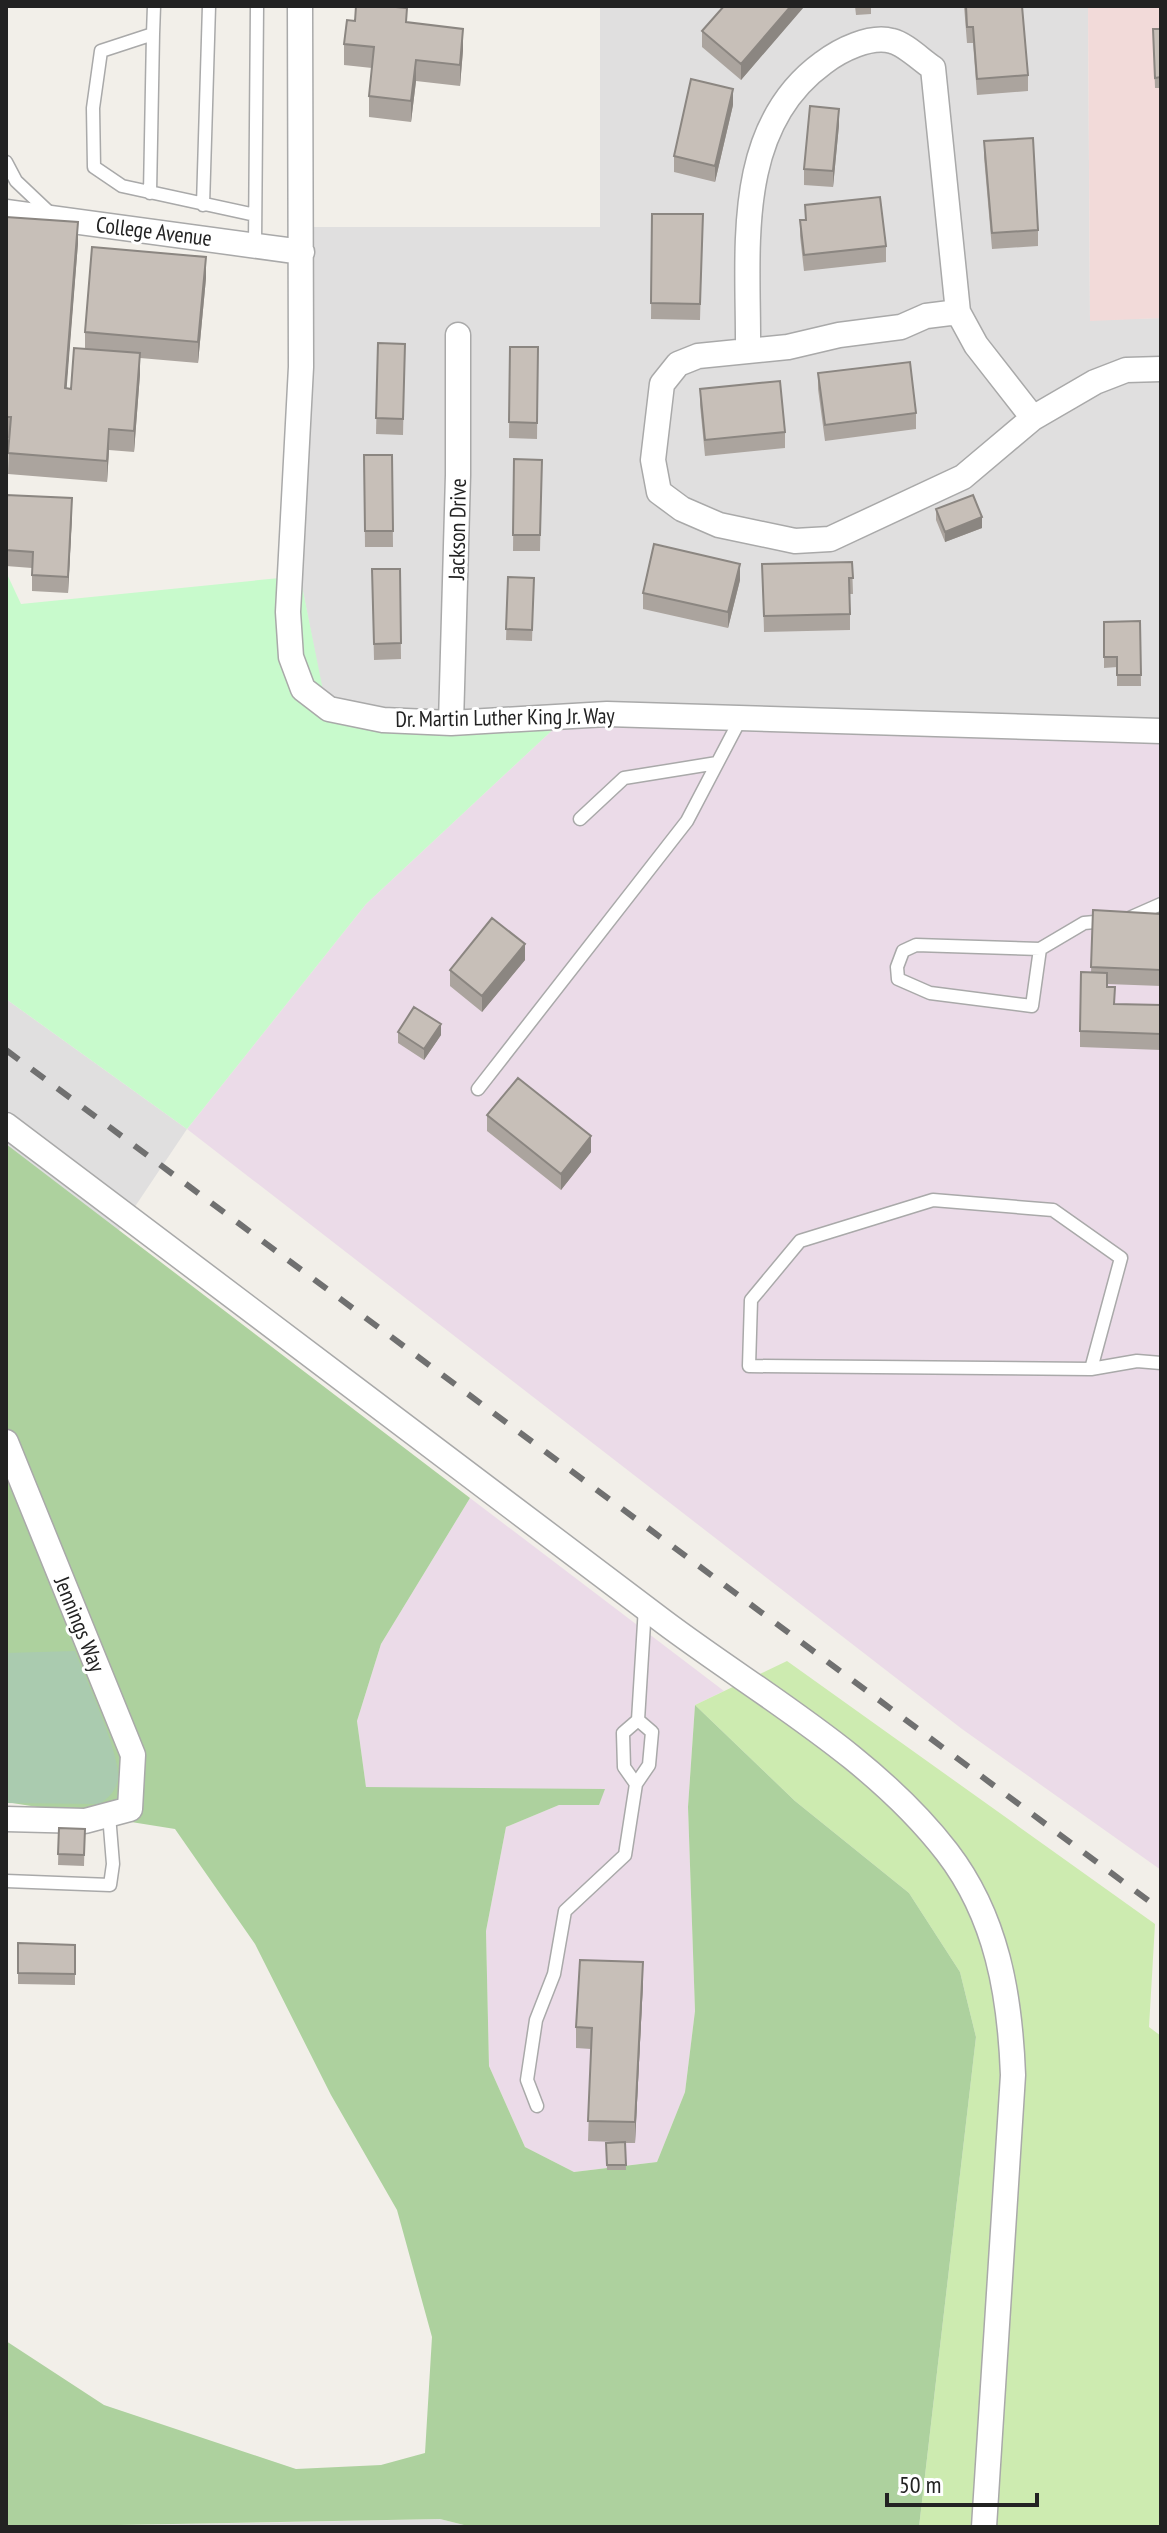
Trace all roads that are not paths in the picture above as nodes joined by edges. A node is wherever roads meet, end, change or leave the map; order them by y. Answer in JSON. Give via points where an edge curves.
{"nodes":[{"id":1,"x":154,"y":6,"type":"edge"},
{"id":2,"x":209,"y":6,"type":"edge"},
{"id":3,"x":257,"y":6,"type":"edge"},
{"id":4,"x":300,"y":6,"type":"edge"},
{"id":5,"x":153,"y":34,"type":"junction"},
{"id":6,"x":6,"y":162,"type":"edge"},
{"id":7,"x":150,"y":193,"type":"junction"},
{"id":8,"x":203,"y":205,"type":"junction"},
{"id":9,"x":6,"y":212,"type":"edge"},
{"id":10,"x":255,"y":215,"type":"junction"},
{"id":11,"x":55,"y":218,"type":"junction"},
{"id":12,"x":255,"y":244,"type":"junction"},
{"id":13,"x":302,"y":252,"type":"junction"},
{"id":14,"x":958,"y":312,"type":"junction"},
{"id":15,"x":458,"y":335,"type":"dead end"},
{"id":16,"x":748,"y":351,"type":"junction"},
{"id":17,"x":1161,"y":369,"type":"edge"},
{"id":18,"x":1033,"y":418,"type":"junction"},
{"id":19,"x":741,"y":718,"type":"junction"},
{"id":20,"x":451,"y":723,"type":"junction"},
{"id":21,"x":1161,"y":731,"type":"edge"},
{"id":22,"x":717,"y":763,"type":"junction"},
{"id":23,"x":580,"y":819,"type":"dead end"},
{"id":24,"x":1161,"y":904,"type":"edge"},
{"id":25,"x":1040,"y":949,"type":"junction"},
{"id":26,"x":478,"y":1089,"type":"dead end"},
{"id":27,"x":6,"y":1125,"type":"edge"},
{"id":28,"x":1161,"y":1363,"type":"edge"},
{"id":29,"x":1091,"y":1369,"type":"junction"},
{"id":30,"x":6,"y":1442,"type":"edge"},
{"id":31,"x":645,"y":1607,"type":"junction"},
{"id":32,"x":638,"y":1720,"type":"junction"},
{"id":33,"x":636,"y":1784,"type":"junction"},
{"id":34,"x":120,"y":1812,"type":"junction"},
{"id":35,"x":6,"y":1819,"type":"edge"},
{"id":36,"x":6,"y":1881,"type":"edge"},
{"id":37,"x":537,"y":2106,"type":"dead end"},
{"id":38,"x":984,"y":2527,"type":"edge"}],
"edges":[{"from":1,"to":5,"type":"lane"},
{"from":2,"to":8,"type":"lane"},
{"from":3,"to":10,"type":"lane"},
{"from":4,"to":13,"type":"street","name":"Dr. Martin Luther King Jr. Way"},
{"from":5,"to":7,"type":"lane"},
{"from":5,"to":7,"type":"lane","via":[[101,51],[92,147],[94,167],[102,175]]},
{"from":6,"to":11,"type":"lane","via":[[16,181]]},
{"from":7,"to":8,"type":"lane"},
{"from":8,"to":10,"type":"lane"},
{"from":9,"to":11,"type":"street","name":"College Avenue"},
{"from":10,"to":12,"type":"lane"},
{"from":11,"to":12,"type":"street","name":"College Avenue"},
{"from":12,"to":13,"type":"street","name":"College Avenue"},
{"from":13,"to":20,"type":"street","name":"Dr. Martin Luther King Jr. Way","via":[[288,612],[291,657],[303,689],[329,709],[383,720]]},
{"from":14,"to":16,"type":"street","via":[[926,316],[901,327]]},
{"from":14,"to":16,"type":"street","via":[[933,68],[892,41],[870,42],[839,52],[792,90],[776,112],[750,200]]},
{"from":14,"to":18,"type":"street","via":[[976,345]]},
{"from":15,"to":20,"type":"street","name":"Jackson Drive"},
{"from":16,"to":18,"type":"street","via":[[698,356],[678,364],[662,384],[653,460],[659,492],[719,525],[795,541],[830,539],[963,477]]},
{"from":17,"to":18,"type":"street","via":[[1126,370]]},
{"from":19,"to":20,"type":"street","name":"Dr. Martin Luther King Jr. Way","via":[[607,714]]},
{"from":19,"to":21,"type":"street","name":"Dr. Martin Luther King Jr. Way"},
{"from":19,"to":22,"type":"lane"},
{"from":22,"to":23,"type":"lane","via":[[624,778]]},
{"from":22,"to":26,"type":"lane","via":[[687,821]]},
{"from":24,"to":25,"type":"lane","via":[[1124,920],[1084,923]]},
{"from":25,"to":25,"type":"lane","via":[[916,945],[903,951],[898,979],[930,993],[1032,1006]]},
{"from":27,"to":31,"type":"street"},
{"from":28,"to":29,"type":"lane","via":[[1137,1361]]},
{"from":29,"to":29,"type":"lane","via":[[749,1366],[751,1300],[800,1241],[918,1204],[933,1200],[1053,1210],[1121,1258]]},
{"from":30,"to":34,"type":"street","name":"Jennings Way","via":[[133,1755]]},
{"from":31,"to":32,"type":"lane"},
{"from":31,"to":38,"type":"street","via":[[878,1778],[948,1853],[999,1954],[1010,2011],[1013,2075]]},
{"from":32,"to":33,"type":"lane","via":[[652,1732],[649,1765]]},
{"from":32,"to":33,"type":"lane","via":[[623,1733],[624,1767]]},
{"from":33,"to":37,"type":"lane","via":[[625,1855],[565,1911],[554,1974],[536,2020],[527,2080]]},
{"from":34,"to":35,"type":"street","via":[[85,1821]]},
{"from":34,"to":36,"type":"lane","via":[[110,1885]]}]}
